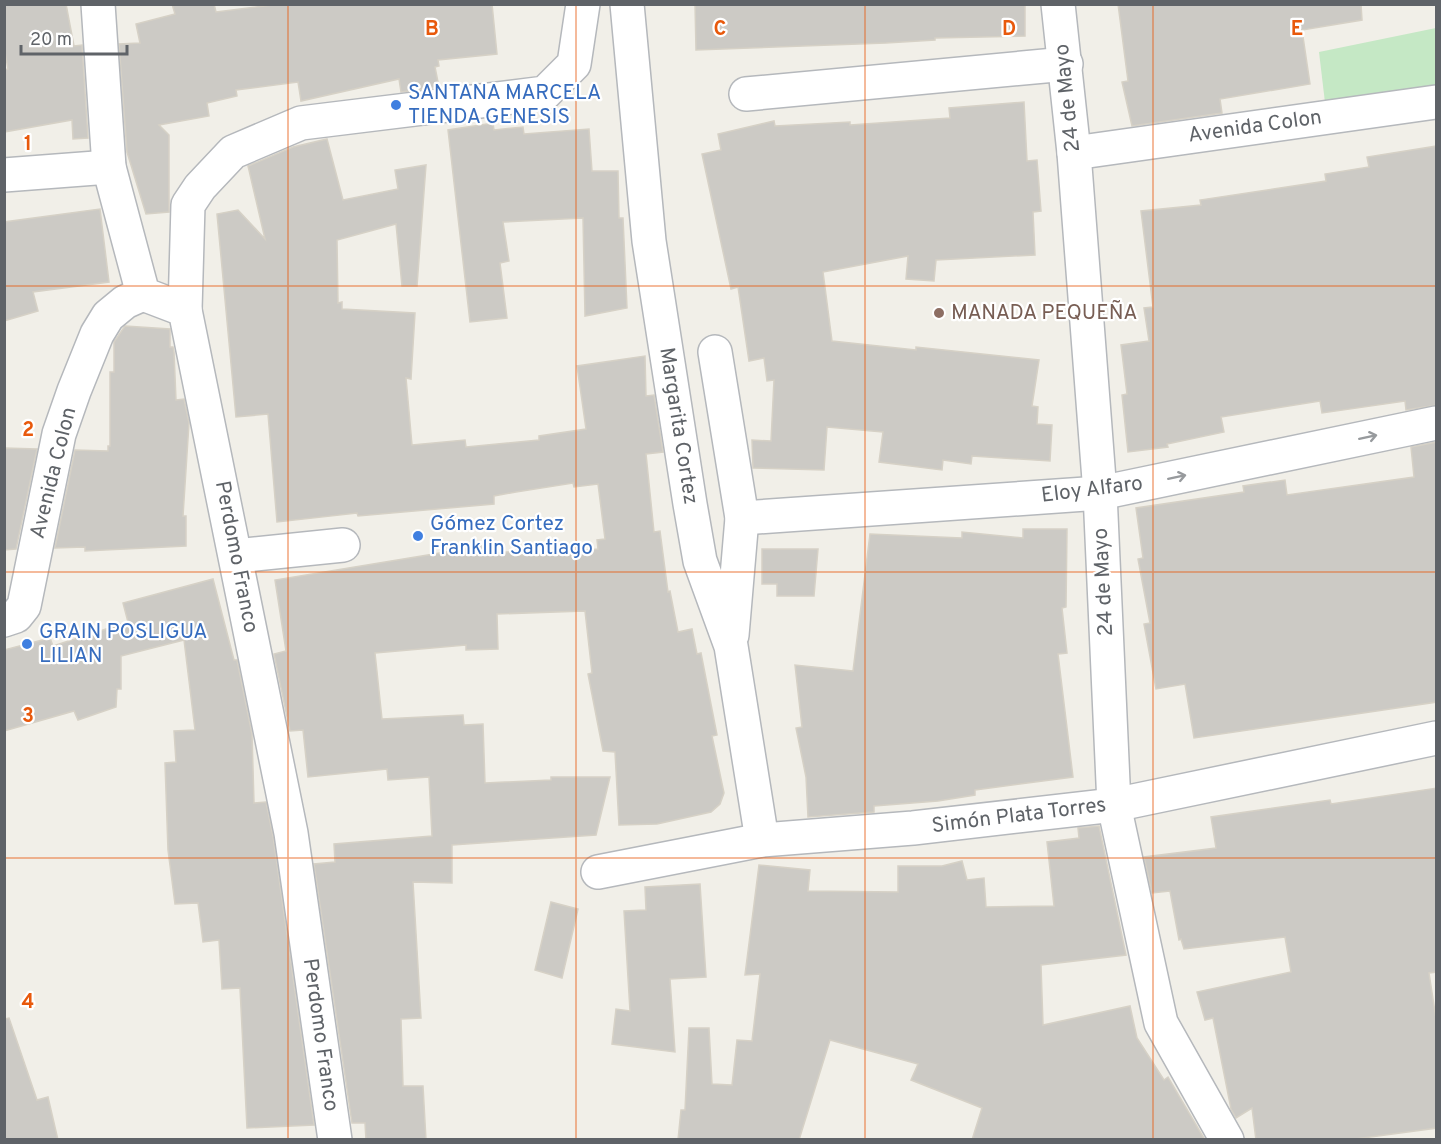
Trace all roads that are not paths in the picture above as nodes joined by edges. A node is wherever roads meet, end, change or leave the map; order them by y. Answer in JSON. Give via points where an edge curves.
{"nodes":[{"id":1,"x":98,"y":4,"type":"edge"},
{"id":2,"x":583,"y":4,"type":"edge"},
{"id":3,"x":627,"y":4,"type":"edge"},
{"id":4,"x":1058,"y":4,"type":"edge"},
{"id":5,"x":1066,"y":64,"type":"junction"},
{"id":6,"x":746,"y":94,"type":"dead end"},
{"id":7,"x":1437,"y":102,"type":"edge"},
{"id":8,"x":1074,"y":153,"type":"junction"},
{"id":9,"x":109,"y":167,"type":"junction"},
{"id":10,"x":4,"y":175,"type":"edge"},
{"id":11,"x":143,"y":294,"type":"junction"},
{"id":12,"x":185,"y":310,"type":"junction"},
{"id":13,"x":715,"y":352,"type":"dead end"},
{"id":14,"x":1437,"y":423,"type":"edge"},
{"id":15,"x":1100,"y":493,"type":"junction"},
{"id":16,"x":742,"y":518,"type":"junction"},
{"id":17,"x":343,"y":544,"type":"dead end"},
{"id":18,"x":236,"y":556,"type":"junction"},
{"id":19,"x":14,"y":613,"type":"edge"},
{"id":20,"x":731,"y":646,"type":"junction"},
{"id":21,"x":1437,"y":738,"type":"edge"},
{"id":22,"x":1114,"y":805,"type":"junction"},
{"id":23,"x":762,"y":840,"type":"junction"},
{"id":24,"x":598,"y":872,"type":"dead end"},
{"id":25,"x":334,"y":1140,"type":"edge"},
{"id":26,"x":1227,"y":1140,"type":"edge"}],
"edges":[{"from":1,"to":9,"type":"street"},
{"from":2,"to":12,"type":"street","via":[[574,64],[545,93],[301,123],[233,152],[188,205]]},
{"from":3,"to":20,"type":"street","name":"Margarita Cortez","via":[[649,241],[690,504],[700,561]]},
{"from":4,"to":5,"type":"street","name":"24 de Mayo"},
{"from":5,"to":6,"type":"street"},
{"from":5,"to":8,"type":"street","name":"24 de Mayo"},
{"from":7,"to":8,"type":"street","name":"Avenida Colon"},
{"from":8,"to":15,"type":"street","name":"24 de Mayo"},
{"from":9,"to":10,"type":"street"},
{"from":9,"to":11,"type":"street"},
{"from":11,"to":12,"type":"street"},
{"from":11,"to":19,"type":"street","name":"Avenida Colon","via":[[108,316],[97,334],[59,434]]},
{"from":12,"to":18,"type":"street","name":"Perdomo Franco"},
{"from":13,"to":16,"type":"street"},
{"from":15,"to":14,"type":"street","name":"Eloy Alfaro","one_way":true},
{"from":15,"to":16,"type":"street","name":"Eloy Alfaro"},
{"from":15,"to":22,"type":"street","name":"24 de Mayo"},
{"from":16,"to":20,"type":"street"},
{"from":17,"to":18,"type":"street"},
{"from":18,"to":25,"type":"street","name":"Perdomo Franco","via":[[291,833]]},
{"from":20,"to":23,"type":"street","name":"Margarita Cortez"},
{"from":21,"to":22,"type":"street","name":"Simón Plata Torres"},
{"from":22,"to":23,"type":"street","name":"Simón Plata Torres"},
{"from":22,"to":26,"type":"street","name":"24 de Mayo","via":[[1161,1023]]},
{"from":23,"to":24,"type":"street","name":"Simón Plata Torres"}]}
